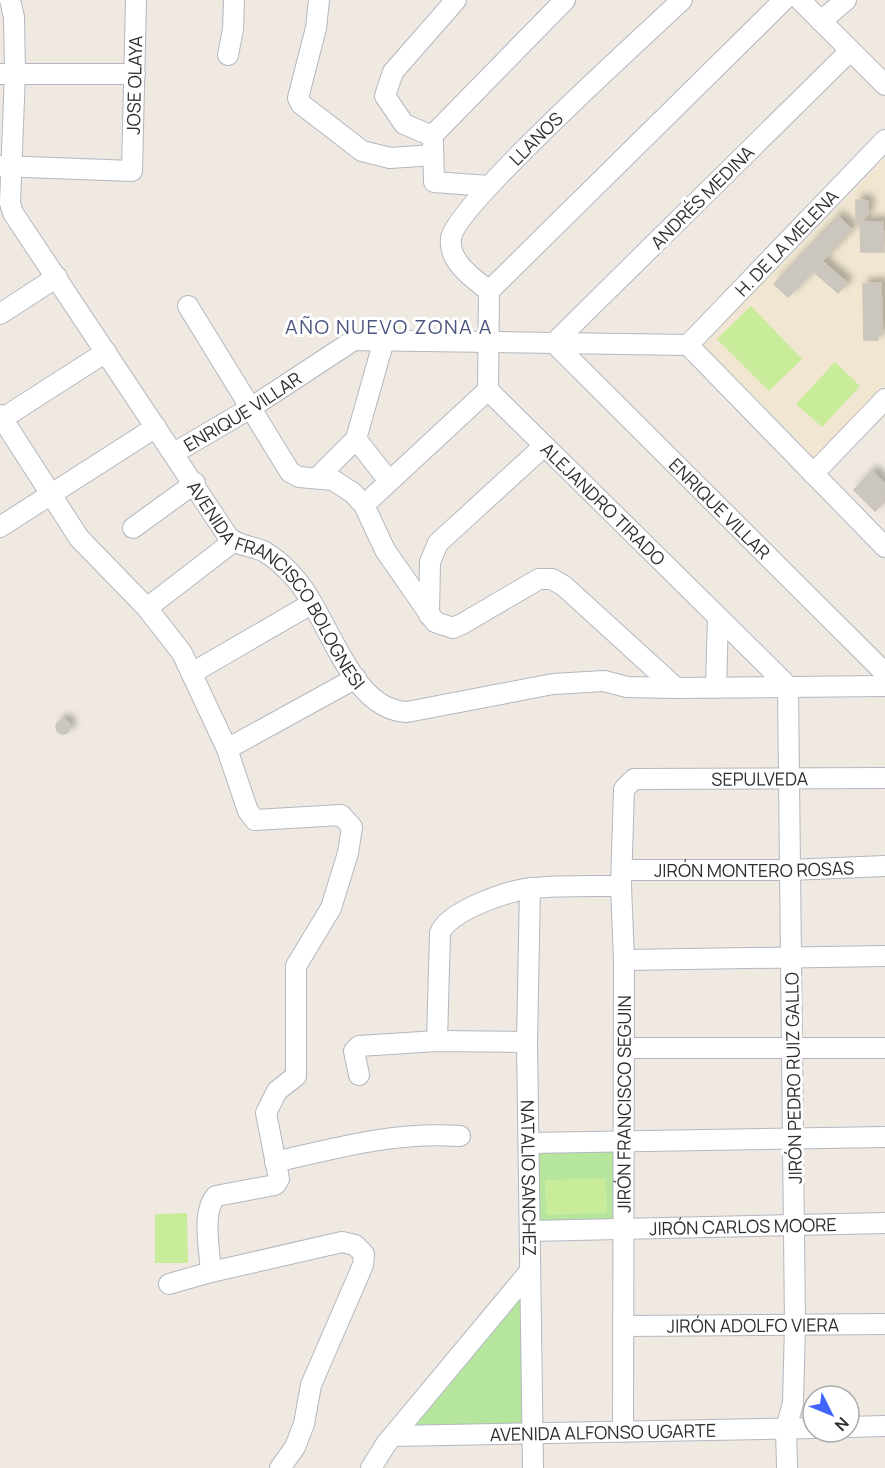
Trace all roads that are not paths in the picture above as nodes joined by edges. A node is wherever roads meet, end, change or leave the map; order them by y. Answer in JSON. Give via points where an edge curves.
{"nodes":[{"id":1,"x":136,"y":0,"type":"edge"},
{"id":2,"x":234,"y":0,"type":"edge"},
{"id":3,"x":319,"y":0,"type":"edge"},
{"id":4,"x":456,"y":0,"type":"edge"},
{"id":5,"x":565,"y":0,"type":"edge"},
{"id":6,"x":784,"y":0,"type":"edge"},
{"id":7,"x":800,"y":0,"type":"edge"},
{"id":8,"x":846,"y":0,"type":"edge"},
{"id":9,"x":680,"y":1,"type":"edge"},
{"id":10,"x":8,"y":5,"type":"edge"},
{"id":11,"x":821,"y":21,"type":"junction"},
{"id":12,"x":850,"y":51,"type":"junction"},
{"id":13,"x":228,"y":55,"type":"dead end"},
{"id":14,"x":7,"y":73,"type":"edge"},
{"id":15,"x":135,"y":74,"type":"junction"},
{"id":16,"x":885,"y":85,"type":"edge"},
{"id":17,"x":885,"y":140,"type":"edge"},
{"id":18,"x":433,"y":146,"type":"junction"},
{"id":19,"x":6,"y":166,"type":"edge"},
{"id":20,"x":489,"y":186,"type":"junction"},
{"id":21,"x":57,"y":277,"type":"junction"},
{"id":22,"x":489,"y":291,"type":"junction"},
{"id":23,"x":188,"y":306,"type":"dead end"},
{"id":24,"x":0,"y":314,"type":"edge"},
{"id":25,"x":384,"y":340,"type":"junction"},
{"id":26,"x":488,"y":342,"type":"junction"},
{"id":27,"x":554,"y":343,"type":"junction"},
{"id":28,"x":688,"y":345,"type":"junction"},
{"id":29,"x":105,"y":352,"type":"junction"},
{"id":30,"x":488,"y":390,"type":"junction"},
{"id":31,"x":885,"y":399,"type":"edge"},
{"id":32,"x":249,"y":409,"type":"junction"},
{"id":33,"x":1,"y":418,"type":"edge"},
{"id":34,"x":156,"y":427,"type":"junction"},
{"id":35,"x":356,"y":439,"type":"junction"},
{"id":36,"x":543,"y":447,"type":"junction"},
{"id":37,"x":174,"y":453,"type":"junction"},
{"id":38,"x":813,"y":474,"type":"junction"},
{"id":39,"x":317,"y":478,"type":"junction"},
{"id":40,"x":389,"y":480,"type":"junction"},
{"id":41,"x":195,"y":483,"type":"junction"},
{"id":42,"x":51,"y":495,"type":"junction"},
{"id":43,"x":364,"y":505,"type":"junction"},
{"id":44,"x":0,"y":527,"type":"edge"},
{"id":45,"x":133,"y":528,"type":"dead end"},
{"id":46,"x":881,"y":536,"type":"edge"},
{"id":47,"x":234,"y":542,"type":"junction"},
{"id":48,"x":311,"y":604,"type":"junction"},
{"id":49,"x":147,"y":608,"type":"junction"},
{"id":50,"x":429,"y":615,"type":"junction"},
{"id":51,"x":718,"y":617,"type":"junction"},
{"id":52,"x":192,"y":673,"type":"junction"},
{"id":53,"x":885,"y":673,"type":"edge"},
{"id":54,"x":356,"y":678,"type":"junction"},
{"id":55,"x":788,"y":686,"type":"junction"},
{"id":56,"x":885,"y":686,"type":"edge"},
{"id":57,"x":717,"y":687,"type":"junction"},
{"id":58,"x":676,"y":688,"type":"junction"},
{"id":59,"x":227,"y":749,"type":"junction"},
{"id":60,"x":885,"y":778,"type":"edge"},
{"id":61,"x":634,"y":779,"type":"joint"},
{"id":62,"x":789,"y":779,"type":"junction"},
{"id":63,"x":885,"y":866,"type":"edge"},
{"id":64,"x":790,"y":870,"type":"junction"},
{"id":65,"x":622,"y":878,"type":"junction"},
{"id":66,"x":530,"y":888,"type":"junction"},
{"id":67,"x":885,"y":956,"type":"edge"},
{"id":68,"x":791,"y":957,"type":"junction"},
{"id":69,"x":624,"y":960,"type":"junction"},
{"id":70,"x":437,"y":1041,"type":"junction"},
{"id":71,"x":527,"y":1042,"type":"junction"},
{"id":72,"x":624,"y":1048,"type":"junction"},
{"id":73,"x":792,"y":1048,"type":"junction"},
{"id":74,"x":885,"y":1048,"type":"edge"},
{"id":75,"x":359,"y":1075,"type":"dead end"},
{"id":76,"x":460,"y":1136,"type":"dead end"},
{"id":77,"x":885,"y":1137,"type":"edge"},
{"id":78,"x":793,"y":1138,"type":"junction"},
{"id":79,"x":624,"y":1141,"type":"junction"},
{"id":80,"x":529,"y":1143,"type":"junction"},
{"id":81,"x":275,"y":1162,"type":"junction"},
{"id":82,"x":885,"y":1222,"type":"edge"},
{"id":83,"x":794,"y":1225,"type":"junction"},
{"id":84,"x":623,"y":1229,"type":"junction"},
{"id":85,"x":530,"y":1231,"type":"junction"},
{"id":86,"x":530,"y":1271,"type":"junction"},
{"id":87,"x":211,"y":1272,"type":"junction"},
{"id":88,"x":169,"y":1284,"type":"dead end"},
{"id":89,"x":795,"y":1324,"type":"junction"},
{"id":90,"x":885,"y":1324,"type":"edge"},
{"id":91,"x":623,"y":1326,"type":"junction"},
{"id":92,"x":885,"y":1426,"type":"edge"},
{"id":93,"x":861,"y":1427,"type":"edge"},
{"id":94,"x":786,"y":1428,"type":"junction"},
{"id":95,"x":801,"y":1428,"type":"edge"},
{"id":96,"x":623,"y":1432,"type":"junction"},
{"id":97,"x":532,"y":1433,"type":"junction"},
{"id":98,"x":390,"y":1440,"type":"junction"},
{"id":99,"x":280,"y":1468,"type":"edge"},
{"id":100,"x":370,"y":1468,"type":"edge"},
{"id":101,"x":387,"y":1468,"type":"edge"},
{"id":102,"x":533,"y":1468,"type":"edge"},
{"id":103,"x":787,"y":1468,"type":"edge"}],
"edges":[{"from":1,"to":15,"type":"street","name":"JOSE OLAYA"},
{"from":2,"to":13,"type":"street"},
{"from":3,"to":18,"type":"street","via":[[298,98],[301,104],[362,151],[390,158]]},
{"from":4,"to":18,"type":"street","via":[[393,72],[385,96],[404,124]]},
{"from":5,"to":18,"type":"street"},
{"from":6,"to":22,"type":"street"},
{"from":7,"to":11,"type":"street"},
{"from":8,"to":11,"type":"street"},
{"from":9,"to":20,"type":"street","name":"LLANOS"},
{"from":10,"to":14,"type":"street","name":"AVENIDA FRANCISCO BOLOGNESI"},
{"from":11,"to":12,"type":"street"},
{"from":12,"to":16,"type":"street"},
{"from":12,"to":27,"type":"street","name":"ANDRÉS MEDINA"},
{"from":14,"to":15,"type":"street"},
{"from":14,"to":19,"type":"street","name":"AVENIDA FRANCISCO BOLOGNESI"},
{"from":15,"to":19,"type":"street","name":"JOSE OLAYA","via":[[132,171]]},
{"from":17,"to":28,"type":"street","name":"H. DE LA MELENA"},
{"from":18,"to":20,"type":"street","via":[[435,183]]},
{"from":19,"to":21,"type":"street","name":"AVENIDA FRANCISCO BOLOGNESI","via":[[13,213]]},
{"from":20,"to":22,"type":"street","name":"LLANOS","via":[[456,225],[451,239],[452,253],[459,265]]},
{"from":21,"to":24,"type":"street"},
{"from":21,"to":29,"type":"street","name":"AVENIDA FRANCISCO BOLOGNESI"},
{"from":22,"to":26,"type":"street"},
{"from":23,"to":32,"type":"street"},
{"from":25,"to":26,"type":"street","name":"ENRIQUE VILLAR"},
{"from":25,"to":32,"type":"street","name":"ENRIQUE VILLAR","via":[[354,340]]},
{"from":25,"to":35,"type":"street"},
{"from":26,"to":27,"type":"street","name":"ENRIQUE VILLAR"},
{"from":26,"to":30,"type":"street"},
{"from":27,"to":28,"type":"street","name":"ENRIQUE VILLAR"},
{"from":27,"to":53,"type":"street","name":"ENRIQUE VILLAR"},
{"from":28,"to":38,"type":"street"},
{"from":29,"to":33,"type":"street"},
{"from":29,"to":34,"type":"street","name":"AVENIDA FRANCISCO BOLOGNESI"},
{"from":30,"to":36,"type":"street","name":"ALEJANDRO TIRADO"},
{"from":30,"to":40,"type":"street"},
{"from":31,"to":38,"type":"street"},
{"from":32,"to":37,"type":"street","name":"ENRIQUE VILLAR"},
{"from":32,"to":39,"type":"street","via":[[291,472],[298,477]]},
{"from":33,"to":42,"type":"street"},
{"from":34,"to":37,"type":"street","name":"AVENIDA FRANCISCO BOLOGNESI"},
{"from":34,"to":42,"type":"street"},
{"from":35,"to":39,"type":"street"},
{"from":35,"to":40,"type":"street"},
{"from":36,"to":50,"type":"street","via":[[438,543],[430,562]]},
{"from":36,"to":51,"type":"street","name":"ALEJANDRO TIRADO"},
{"from":37,"to":41,"type":"street","name":"AVENIDA FRANCISCO BOLOGNESI"},
{"from":38,"to":46,"type":"street"},
{"from":39,"to":43,"type":"street","via":[[342,484]]},
{"from":40,"to":43,"type":"street"},
{"from":41,"to":45,"type":"street"},
{"from":41,"to":47,"type":"street","name":"AVENIDA FRANCISCO BOLOGNESI"},
{"from":42,"to":44,"type":"street"},
{"from":42,"to":49,"type":"street","via":[[79,538]]},
{"from":43,"to":50,"type":"street","via":[[385,550]]},
{"from":47,"to":48,"type":"street","name":"AVENIDA FRANCISCO BOLOGNESI","via":[[263,551],[277,561],[294,576]]},
{"from":47,"to":49,"type":"street"},
{"from":48,"to":52,"type":"street"},
{"from":48,"to":54,"type":"street","name":"AVENIDA FRANCISCO BOLOGNESI"},
{"from":49,"to":52,"type":"street"},
{"from":50,"to":58,"type":"street","via":[[435,622],[453,628],[539,579],[552,579]]},
{"from":51,"to":55,"type":"street","name":"ALEJANDRO TIRADO"},
{"from":51,"to":57,"type":"street"},
{"from":52,"to":59,"type":"street"},
{"from":54,"to":58,"type":"street","name":"AVENIDA FRANCISCO BOLOGNESI","via":[[375,701],[407,712],[553,684],[604,681],[627,687]]},
{"from":54,"to":59,"type":"street"},
{"from":55,"to":56,"type":"street","name":"AVENIDA FRANCISCO BOLOGNESI"},
{"from":55,"to":57,"type":"street","name":"AVENIDA FRANCISCO BOLOGNESI"},
{"from":55,"to":62,"type":"street","name":"JIRÓN PEDRO RUIZ GALLO"},
{"from":57,"to":58,"type":"street","name":"AVENIDA FRANCISCO BOLOGNESI"},
{"from":59,"to":81,"type":"street","via":[[248,811],[255,820],[341,815],[352,827],[331,908],[296,966],[298,1069],[296,1076],[277,1091],[266,1113]]},
{"from":60,"to":62,"type":"street","name":"SEPULVEDA"},
{"from":61,"to":62,"type":"street","name":"SEPULVEDA"},
{"from":61,"to":65,"type":"street","name":"JIRÓN FRANCISCO SEGUIN","via":[[624,789]]},
{"from":62,"to":64,"type":"street","name":"JIRÓN PEDRO RUIZ GALLO"},
{"from":63,"to":64,"type":"street","name":"JIRÓN MONTERO ROSAS"},
{"from":64,"to":65,"type":"street","name":"JIRÓN MONTERO ROSAS"},
{"from":64,"to":68,"type":"street","name":"JIRÓN PEDRO RUIZ GALLO"},
{"from":65,"to":66,"type":"street","name":"JIRÓN MONTERO ROSAS"},
{"from":65,"to":69,"type":"street","name":"JIRÓN FRANCISCO SEGUIN"},
{"from":66,"to":70,"type":"street","name":"JIRÓN MONTERO ROSAS","via":[[456,915],[443,927]]},
{"from":66,"to":71,"type":"street","name":"NATALIO SANCHEZ"},
{"from":67,"to":68,"type":"street"},
{"from":68,"to":69,"type":"street"},
{"from":68,"to":73,"type":"street","name":"JIRÓN PEDRO RUIZ GALLO"},
{"from":69,"to":72,"type":"street","name":"JIRÓN FRANCISCO SEGUIN"},
{"from":70,"to":71,"type":"street"},
{"from":70,"to":75,"type":"street","via":[[359,1046],[354,1051]]},
{"from":71,"to":80,"type":"street","name":"NATALIO SANCHEZ"},
{"from":72,"to":73,"type":"street"},
{"from":72,"to":79,"type":"street","name":"JIRÓN FRANCISCO SEGUIN"},
{"from":73,"to":74,"type":"street"},
{"from":73,"to":78,"type":"street","name":"JIRÓN PEDRO RUIZ GALLO"},
{"from":76,"to":81,"type":"street","via":[[430,1134],[371,1141]]},
{"from":77,"to":78,"type":"street"},
{"from":78,"to":79,"type":"street"},
{"from":78,"to":83,"type":"street","name":"JIRÓN PEDRO RUIZ GALLO"},
{"from":79,"to":80,"type":"street"},
{"from":79,"to":84,"type":"street","name":"JIRÓN FRANCISCO SEGUIN"},
{"from":80,"to":85,"type":"street","name":"NATALIO SANCHEZ"},
{"from":81,"to":87,"type":"street","via":[[279,1179],[275,1185],[216,1196],[211,1202]]},
{"from":82,"to":83,"type":"street","name":"JIRÓN CARLOS MOORE"},
{"from":83,"to":84,"type":"street","name":"JIRÓN CARLOS MOORE"},
{"from":83,"to":89,"type":"street","name":"JIRÓN PEDRO RUIZ GALLO"},
{"from":84,"to":85,"type":"street","name":"JIRÓN CARLOS MOORE"},
{"from":84,"to":91,"type":"street","name":"JIRÓN FRANCISCO SEGUIN"},
{"from":85,"to":86,"type":"street","name":"NATALIO SANCHEZ"},
{"from":86,"to":97,"type":"street","name":"NATALIO SANCHEZ"},
{"from":86,"to":98,"type":"street"},
{"from":87,"to":88,"type":"street"},
{"from":87,"to":99,"type":"street","via":[[342,1242],[355,1245],[364,1254],[363,1265],[311,1385],[295,1447]]},
{"from":89,"to":90,"type":"street","name":"JIRÓN ADOLFO VIERA"},
{"from":89,"to":91,"type":"street","name":"JIRÓN ADOLFO VIERA"},
{"from":89,"to":94,"type":"street","name":"JIRÓN PEDRO RUIZ GALLO","via":[[793,1403]]},
{"from":91,"to":96,"type":"street","name":"JIRÓN FRANCISCO SEGUIN"},
{"from":92,"to":93,"type":"street"},
{"from":94,"to":95,"type":"street","name":"AVENIDA ALFONSO UGARTE"},
{"from":94,"to":96,"type":"street","name":"AVENIDA ALFONSO UGARTE"},
{"from":94,"to":103,"type":"street","name":"JIRÓN PEDRO RUIZ GALLO"},
{"from":96,"to":97,"type":"street","name":"AVENIDA ALFONSO UGARTE"},
{"from":97,"to":98,"type":"street","name":"AVENIDA ALFONSO UGARTE"},
{"from":97,"to":102,"type":"street","name":"NATALIO SANCHEZ"},
{"from":98,"to":100,"type":"street"},
{"from":98,"to":101,"type":"street"}]}
